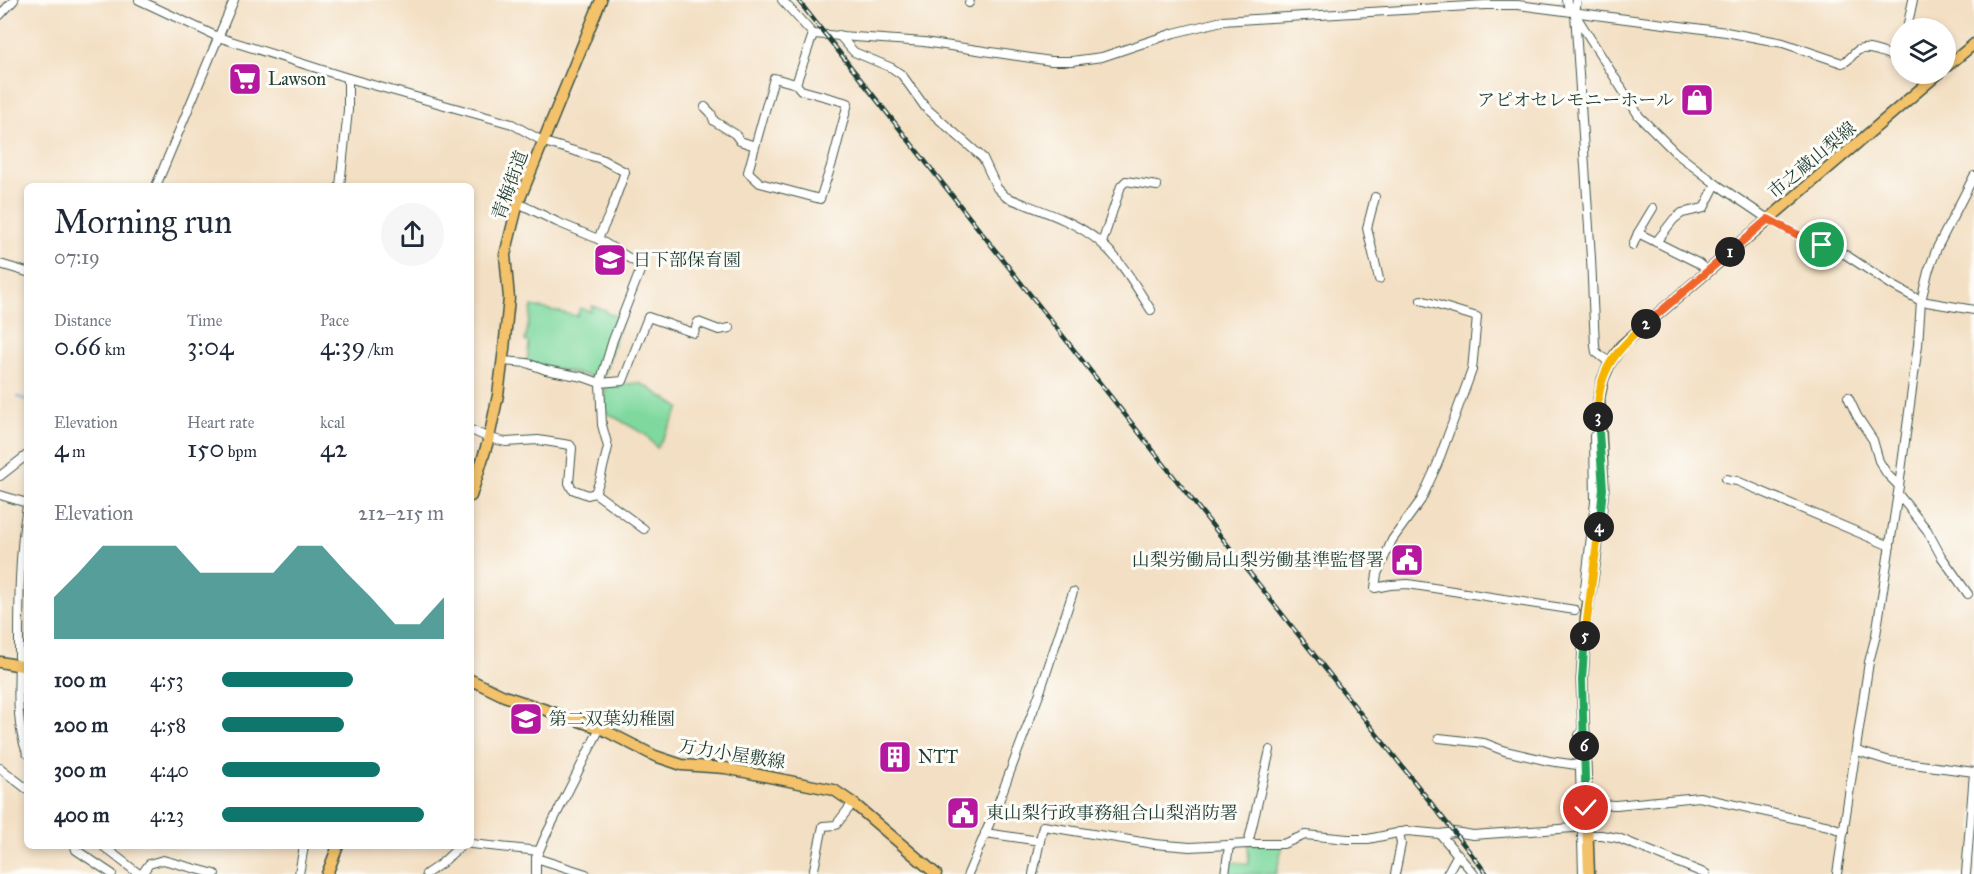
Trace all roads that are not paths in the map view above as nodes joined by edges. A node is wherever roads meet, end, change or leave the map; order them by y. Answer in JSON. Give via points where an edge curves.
{"nodes":[{"id":1,"x":14,"y":0,"type":"edge"},
{"id":2,"x":139,"y":0,"type":"edge"},
{"id":3,"x":234,"y":0,"type":"edge"},
{"id":4,"x":601,"y":0,"type":"edge"},
{"id":5,"x":782,"y":0,"type":"edge"},
{"id":6,"x":1566,"y":0,"type":"edge"},
{"id":7,"x":1577,"y":0,"type":"edge"},
{"id":8,"x":1913,"y":0,"type":"edge"},
{"id":9,"x":1575,"y":13,"type":"junction"},
{"id":10,"x":0,"y":15,"type":"edge"},
{"id":11,"x":1909,"y":18,"type":"edge"},
{"id":12,"x":813,"y":34,"type":"junction"},
{"id":13,"x":839,"y":35,"type":"junction"},
{"id":14,"x":218,"y":37,"type":"junction"},
{"id":15,"x":1974,"y":44,"type":"edge"},
{"id":16,"x":1890,"y":56,"type":"edge"},
{"id":17,"x":1956,"y":57,"type":"edge"},
{"id":18,"x":348,"y":78,"type":"junction"},
{"id":19,"x":796,"y":84,"type":"junction"},
{"id":20,"x":1926,"y":84,"type":"edge"},
{"id":21,"x":705,"y":107,"type":"dead end"},
{"id":22,"x":544,"y":142,"type":"junction"},
{"id":23,"x":755,"y":146,"type":"junction"},
{"id":24,"x":1974,"y":176,"type":"edge"},
{"id":25,"x":157,"y":183,"type":"edge"},
{"id":26,"x":340,"y":183,"type":"edge"},
{"id":27,"x":1716,"y":184,"type":"junction"},
{"id":28,"x":1157,"y":186,"type":"dead end"},
{"id":29,"x":1375,"y":197,"type":"dead end"},
{"id":30,"x":518,"y":203,"type":"junction"},
{"id":31,"x":1653,"y":208,"type":"dead end"},
{"id":32,"x":1768,"y":219,"type":"junction"},
{"id":33,"x":1638,"y":233,"type":"junction"},
{"id":34,"x":598,"y":239,"type":"junction"},
{"id":35,"x":1656,"y":242,"type":"junction"},
{"id":36,"x":1102,"y":243,"type":"junction"},
{"id":37,"x":1633,"y":244,"type":"dead end"},
{"id":38,"x":0,"y":264,"type":"edge"},
{"id":39,"x":24,"y":271,"type":"edge"},
{"id":40,"x":1708,"y":271,"type":"junction"},
{"id":41,"x":1379,"y":279,"type":"dead end"},
{"id":42,"x":1421,"y":300,"type":"dead end"},
{"id":43,"x":1921,"y":301,"type":"junction"},
{"id":44,"x":1150,"y":310,"type":"dead end"},
{"id":45,"x":1974,"y":310,"type":"edge"},
{"id":46,"x":730,"y":328,"type":"dead end"},
{"id":47,"x":503,"y":362,"type":"junction"},
{"id":48,"x":1610,"y":363,"type":"junction"},
{"id":49,"x":600,"y":382,"type":"junction"},
{"id":50,"x":1848,"y":397,"type":"dead end"},
{"id":51,"x":474,"y":431,"type":"edge"},
{"id":52,"x":1594,"y":435,"type":"dead end"},
{"id":53,"x":489,"y":438,"type":"junction"},
{"id":54,"x":24,"y":457,"type":"edge"},
{"id":55,"x":0,"y":476,"type":"edge"},
{"id":56,"x":1726,"y":479,"type":"dead end"},
{"id":57,"x":474,"y":486,"type":"edge"},
{"id":58,"x":1898,"y":490,"type":"junction"},
{"id":59,"x":595,"y":493,"type":"junction"},
{"id":60,"x":0,"y":495,"type":"edge"},
{"id":61,"x":24,"y":503,"type":"edge"},
{"id":62,"x":24,"y":524,"type":"edge"},
{"id":63,"x":644,"y":529,"type":"dead end"},
{"id":64,"x":1890,"y":546,"type":"junction"},
{"id":65,"x":1073,"y":592,"type":"dead end"},
{"id":66,"x":1968,"y":594,"type":"dead end"},
{"id":67,"x":1575,"y":610,"type":"dead end"},
{"id":68,"x":0,"y":662,"type":"edge"},
{"id":69,"x":23,"y":666,"type":"edge"},
{"id":70,"x":474,"y":681,"type":"edge"},
{"id":71,"x":600,"y":728,"type":"junction"},
{"id":72,"x":1439,"y":738,"type":"dead end"},
{"id":73,"x":24,"y":743,"type":"edge"},
{"id":74,"x":1270,"y":750,"type":"dead end"},
{"id":75,"x":1857,"y":751,"type":"junction"},
{"id":76,"x":1582,"y":766,"type":"junction"},
{"id":77,"x":0,"y":768,"type":"edge"},
{"id":78,"x":24,"y":787,"type":"edge"},
{"id":79,"x":853,"y":802,"type":"junction"},
{"id":80,"x":1586,"y":804,"type":"junction"},
{"id":81,"x":1585,"y":830,"type":"junction"},
{"id":82,"x":1399,"y":832,"type":"junction"},
{"id":83,"x":1844,"y":832,"type":"junction"},
{"id":84,"x":986,"y":833,"type":"junction"},
{"id":85,"x":1440,"y":834,"type":"junction"},
{"id":86,"x":1040,"y":841,"type":"junction"},
{"id":87,"x":474,"y":844,"type":"edge"},
{"id":88,"x":1248,"y":844,"type":"junction"},
{"id":89,"x":1229,"y":846,"type":"junction"},
{"id":90,"x":76,"y":849,"type":"edge"},
{"id":91,"x":107,"y":849,"type":"edge"},
{"id":92,"x":303,"y":849,"type":"edge"},
{"id":93,"x":337,"y":849,"type":"edge"},
{"id":94,"x":457,"y":849,"type":"edge"},
{"id":95,"x":1971,"y":853,"type":"edge"},
{"id":96,"x":537,"y":854,"type":"junction"},
{"id":97,"x":1458,"y":854,"type":"junction"},
{"id":98,"x":112,"y":874,"type":"edge"},
{"id":99,"x":140,"y":874,"type":"edge"},
{"id":100,"x":215,"y":874,"type":"edge"},
{"id":101,"x":299,"y":874,"type":"edge"},
{"id":102,"x":327,"y":874,"type":"edge"},
{"id":103,"x":426,"y":874,"type":"edge"},
{"id":104,"x":536,"y":874,"type":"edge"},
{"id":105,"x":586,"y":874,"type":"edge"},
{"id":106,"x":813,"y":874,"type":"edge"},
{"id":107,"x":936,"y":874,"type":"edge"},
{"id":108,"x":968,"y":874,"type":"edge"},
{"id":109,"x":1033,"y":874,"type":"edge"},
{"id":110,"x":1225,"y":874,"type":"edge"},
{"id":111,"x":1395,"y":874,"type":"edge"},
{"id":112,"x":1447,"y":874,"type":"edge"},
{"id":113,"x":1474,"y":874,"type":"edge"},
{"id":114,"x":1582,"y":874,"type":"edge"},
{"id":115,"x":1589,"y":874,"type":"edge"},
{"id":116,"x":1706,"y":874,"type":"edge"},
{"id":117,"x":1837,"y":874,"type":"edge"},
{"id":118,"x":1966,"y":874,"type":"edge"}],
"edges":[{"from":1,"to":10,"type":"street"},
{"from":2,"to":14,"type":"street"},
{"from":3,"to":14,"type":"street"},
{"from":4,"to":22,"type":"main road","name":"青梅街道"},
{"from":5,"to":12,"type":"street"},
{"from":6,"to":9,"type":"street"},
{"from":7,"to":9,"type":"street"},
{"from":8,"to":11,"type":"street"},
{"from":9,"to":13,"type":"street","via":[[1485,5],[1222,21],[1102,57],[1072,61]]},
{"from":9,"to":16,"type":"street","via":[[1726,32],[1784,43],[1842,63],[1861,50]]},
{"from":9,"to":27,"type":"street","via":[[1639,117]]},
{"from":9,"to":48,"type":"street","via":[[1594,346]]},
{"from":12,"to":13,"type":"street"},
{"from":12,"to":19,"type":"street"},
{"from":13,"to":36,"type":"street","via":[[854,52],[902,75],[925,107],[983,158],[1002,194],[1081,228]]},
{"from":14,"to":18,"type":"street"},
{"from":14,"to":25,"type":"street"},
{"from":15,"to":17,"type":"main road"},
{"from":18,"to":22,"type":"street","via":[[512,124]]},
{"from":18,"to":26,"type":"street"},
{"from":19,"to":23,"type":"street","via":[[774,78]]},
{"from":19,"to":23,"type":"street","via":[[801,90],[849,103],[820,199],[760,183],[748,172]]},
{"from":20,"to":32,"type":"main road","name":"市之蔵山梨線"},
{"from":21,"to":23,"type":"street","via":[[714,121],[740,141]]},
{"from":22,"to":30,"type":"main road","name":"青梅街道"},
{"from":22,"to":34,"type":"street","via":[[601,159],[625,172]]},
{"from":24,"to":43,"type":"street","via":[[1937,248]]},
{"from":27,"to":32,"type":"street"},
{"from":27,"to":35,"type":"street","via":[[1704,208],[1682,213]]},
{"from":28,"to":36,"type":"street","via":[[1126,181],[1121,186]]},
{"from":29,"to":41,"type":"street","via":[[1367,228]]},
{"from":30,"to":34,"type":"street"},
{"from":30,"to":47,"type":"main road","name":"青梅街道","via":[[506,255],[509,298]]},
{"from":31,"to":33,"type":"street"},
{"from":32,"to":40,"type":"main road","name":"市之蔵山梨線"},
{"from":32,"to":43,"type":"street","via":[[1846,255]]},
{"from":33,"to":35,"type":"street"},
{"from":33,"to":37,"type":"street"},
{"from":34,"to":49,"type":"street","via":[[642,266]]},
{"from":35,"to":40,"type":"street"},
{"from":36,"to":44,"type":"street"},
{"from":38,"to":39,"type":"street"},
{"from":40,"to":48,"type":"main road","name":"市之蔵山梨線","via":[[1621,346]]},
{"from":42,"to":67,"type":"street","via":[[1477,317],[1472,370],[1432,479],[1392,540],[1375,588],[1408,584]]},
{"from":43,"to":45,"type":"street"},
{"from":43,"to":58,"type":"street"},
{"from":46,"to":49,"type":"street","via":[[719,330],[698,322],[694,333],[648,317],[623,381]]},
{"from":47,"to":49,"type":"street","via":[[527,363]]},
{"from":47,"to":53,"type":"main road","name":"青梅街道"},
{"from":48,"to":76,"type":"main road","name":"市之蔵山梨線","via":[[1599,398],[1603,489],[1585,639]]},
{"from":49,"to":59,"type":"street","via":[[602,425],[608,447]]},
{"from":50,"to":58,"type":"street","via":[[1873,440],[1879,461]]},
{"from":51,"to":53,"type":"street"},
{"from":52,"to":76,"type":"street","via":[[1595,502],[1578,668]]},
{"from":53,"to":57,"type":"main road","name":"青梅街道"},
{"from":53,"to":59,"type":"street","via":[[570,445],[572,489],[588,495]]},
{"from":54,"to":55,"type":"street"},
{"from":56,"to":64,"type":"street"},
{"from":58,"to":64,"type":"street"},
{"from":58,"to":66,"type":"street"},
{"from":59,"to":63,"type":"street"},
{"from":60,"to":61,"type":"street"},
{"from":62,"to":69,"type":"street","via":[[19,592]]},
{"from":64,"to":75,"type":"street"},
{"from":65,"to":84,"type":"street"},
{"from":68,"to":69,"type":"main road"},
{"from":69,"to":73,"type":"street","via":[[18,699]]},
{"from":70,"to":71,"type":"main road","name":"万力小屋敷線","via":[[504,696]]},
{"from":71,"to":79,"type":"main road","name":"万力小屋敷線","via":[[682,765],[724,768],[825,788]]},
{"from":71,"to":96,"type":"street"},
{"from":72,"to":76,"type":"street","via":[[1484,743]]},
{"from":74,"to":88,"type":"street"},
{"from":75,"to":83,"type":"street"},
{"from":75,"to":95,"type":"street","via":[[1890,761],[1974,772]]},
{"from":76,"to":80,"type":"main road","name":"市之蔵山梨線"},
{"from":76,"to":81,"type":"street"},
{"from":77,"to":78,"type":"street"},
{"from":79,"to":106,"type":"street","via":[[836,825],[823,826]]},
{"from":79,"to":107,"type":"main road","name":"万力小屋敷線"},
{"from":80,"to":81,"type":"main road","name":"市之蔵山梨線"},
{"from":80,"to":83,"type":"street","via":[[1616,806],[1699,797]]},
{"from":81,"to":85,"type":"street"},
{"from":81,"to":114,"type":"street"},
{"from":81,"to":115,"type":"main road","name":"市之蔵山梨線"},
{"from":81,"to":116,"type":"street","via":[[1618,838]]},
{"from":82,"to":85,"type":"street"},
{"from":82,"to":88,"type":"street","via":[[1348,839],[1305,835],[1283,844]]},
{"from":82,"to":111,"type":"street","via":[[1401,844]]},
{"from":83,"to":117,"type":"street"},
{"from":84,"to":86,"type":"street"},
{"from":84,"to":108,"type":"street"},
{"from":85,"to":97,"type":"street"},
{"from":86,"to":89,"type":"street","via":[[1043,826],[1155,844]]},
{"from":86,"to":109,"type":"street"},
{"from":87,"to":96,"type":"street"},
{"from":88,"to":89,"type":"street"},
{"from":89,"to":110,"type":"street"},
{"from":90,"to":98,"type":"street"},
{"from":91,"to":99,"type":"street"},
{"from":92,"to":101,"type":"street"},
{"from":93,"to":102,"type":"main road"},
{"from":94,"to":103,"type":"street"},
{"from":95,"to":118,"type":"street"},
{"from":96,"to":104,"type":"street"},
{"from":96,"to":105,"type":"street"},
{"from":97,"to":112,"type":"street"},
{"from":97,"to":113,"type":"street"},
{"from":99,"to":100,"type":"street","via":[[149,864],[163,860]]}]}
